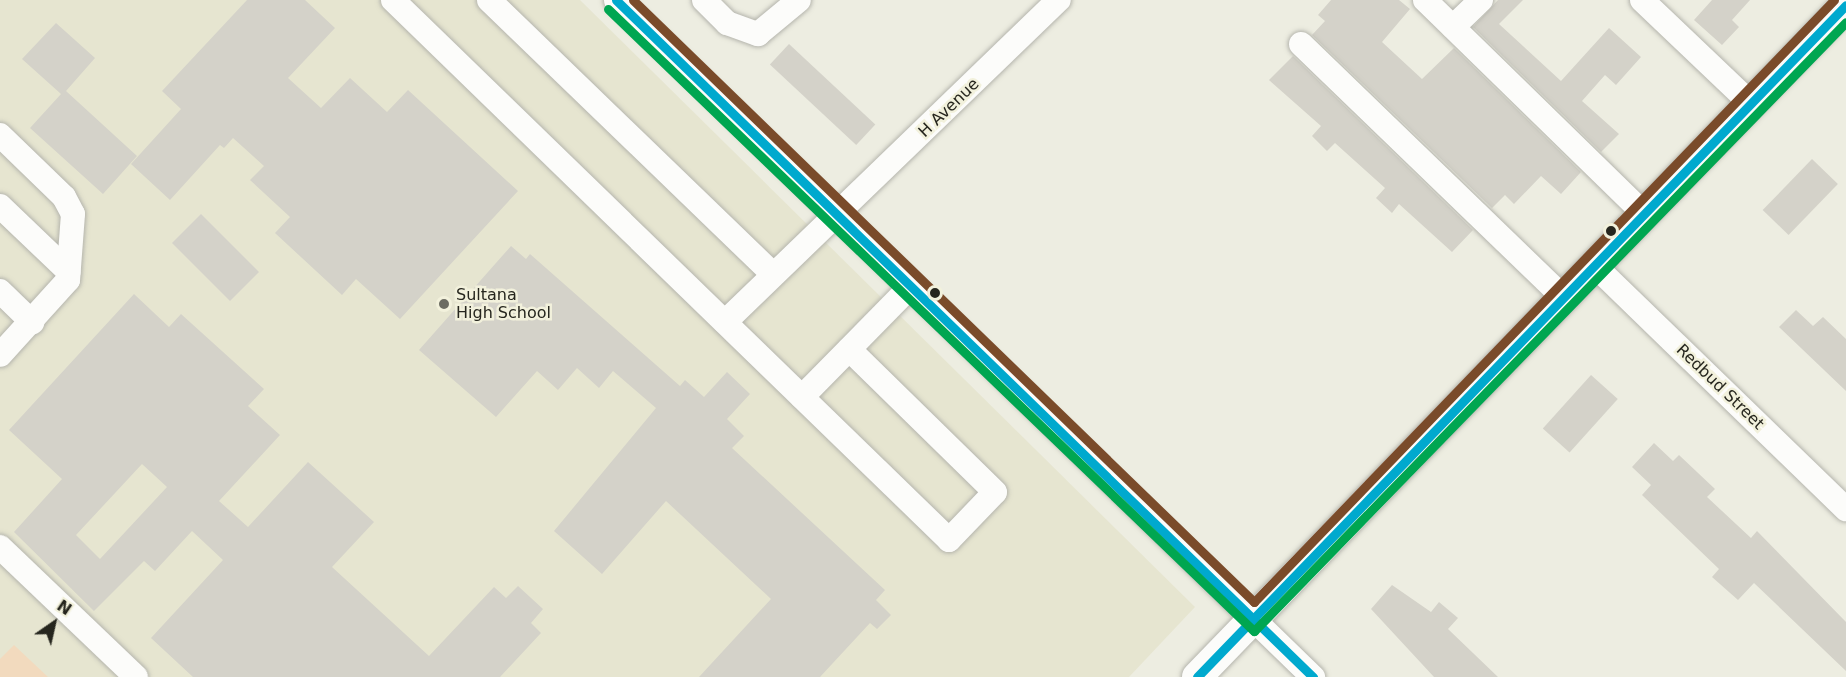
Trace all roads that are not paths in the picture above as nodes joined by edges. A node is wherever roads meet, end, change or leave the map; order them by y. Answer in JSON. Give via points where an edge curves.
{"nodes":[{"id":1,"x":489,"y":0,"type":"edge"},
{"id":2,"x":616,"y":0,"type":"edge"},
{"id":3,"x":704,"y":0,"type":"edge"},
{"id":4,"x":799,"y":0,"type":"edge"},
{"id":5,"x":1059,"y":0,"type":"edge"},
{"id":6,"x":1425,"y":0,"type":"edge"},
{"id":7,"x":1481,"y":0,"type":"edge"},
{"id":8,"x":1642,"y":0,"type":"edge"},
{"id":9,"x":406,"y":4,"type":"edge"},
{"id":10,"x":1846,"y":4,"type":"edge"},
{"id":11,"x":1453,"y":27,"type":"junction"},
{"id":12,"x":1301,"y":44,"type":"dead end"},
{"id":13,"x":1749,"y":102,"type":"junction"},
{"id":14,"x":0,"y":135,"type":"edge"},
{"id":15,"x":0,"y":206,"type":"edge"},
{"id":16,"x":1643,"y":213,"type":"junction"},
{"id":17,"x":838,"y":216,"type":"junction"},
{"id":18,"x":1594,"y":265,"type":"junction"},
{"id":19,"x":69,"y":272,"type":"junction"},
{"id":20,"x":773,"y":274,"type":"junction"},
{"id":21,"x":910,"y":287,"type":"junction"},
{"id":22,"x":0,"y":291,"type":"edge"},
{"id":23,"x":1563,"y":297,"type":"junction"},
{"id":24,"x":32,"y":322,"type":"junction"},
{"id":25,"x":724,"y":322,"type":"junction"},
{"id":26,"x":849,"y":349,"type":"junction"},
{"id":27,"x":0,"y":355,"type":"edge"},
{"id":28,"x":802,"y":397,"type":"junction"},
{"id":29,"x":1846,"y":509,"type":"edge"},
{"id":30,"x":0,"y":546,"type":"edge"},
{"id":31,"x":1254,"y":619,"type":"junction"},
{"id":32,"x":136,"y":677,"type":"edge"},
{"id":33,"x":1197,"y":677,"type":"edge"},
{"id":34,"x":1313,"y":677,"type":"edge"}],
"edges":[{"from":1,"to":20,"type":"street"},
{"from":2,"to":17,"type":"street"},
{"from":3,"to":4,"type":"street","via":[[727,23],[758,34]]},
{"from":5,"to":17,"type":"street","name":"H Avenue"},
{"from":6,"to":11,"type":"street"},
{"from":7,"to":11,"type":"street"},
{"from":8,"to":13,"type":"street"},
{"from":9,"to":25,"type":"street"},
{"from":10,"to":13,"type":"main road"},
{"from":11,"to":16,"type":"street"},
{"from":12,"to":23,"type":"street"},
{"from":13,"to":16,"type":"main road"},
{"from":14,"to":19,"type":"street","via":[[64,196],[73,214]]},
{"from":15,"to":19,"type":"street"},
{"from":16,"to":18,"type":"main road"},
{"from":17,"to":20,"type":"street","name":"H Avenue"},
{"from":17,"to":21,"type":"street"},
{"from":18,"to":23,"type":"main road"},
{"from":18,"to":29,"type":"street","name":"Redbud Street"},
{"from":19,"to":24,"type":"street","via":[[59,295]]},
{"from":20,"to":25,"type":"street","name":"H Avenue"},
{"from":21,"to":26,"type":"street"},
{"from":21,"to":31,"type":"street"},
{"from":22,"to":24,"type":"street"},
{"from":23,"to":31,"type":"main road"},
{"from":24,"to":27,"type":"street"},
{"from":25,"to":28,"type":"street"},
{"from":26,"to":28,"type":"street"},
{"from":26,"to":28,"type":"street","via":[[995,492],[949,540]]},
{"from":30,"to":32,"type":"street"},
{"from":31,"to":33,"type":"main road"},
{"from":31,"to":34,"type":"street"}]}
